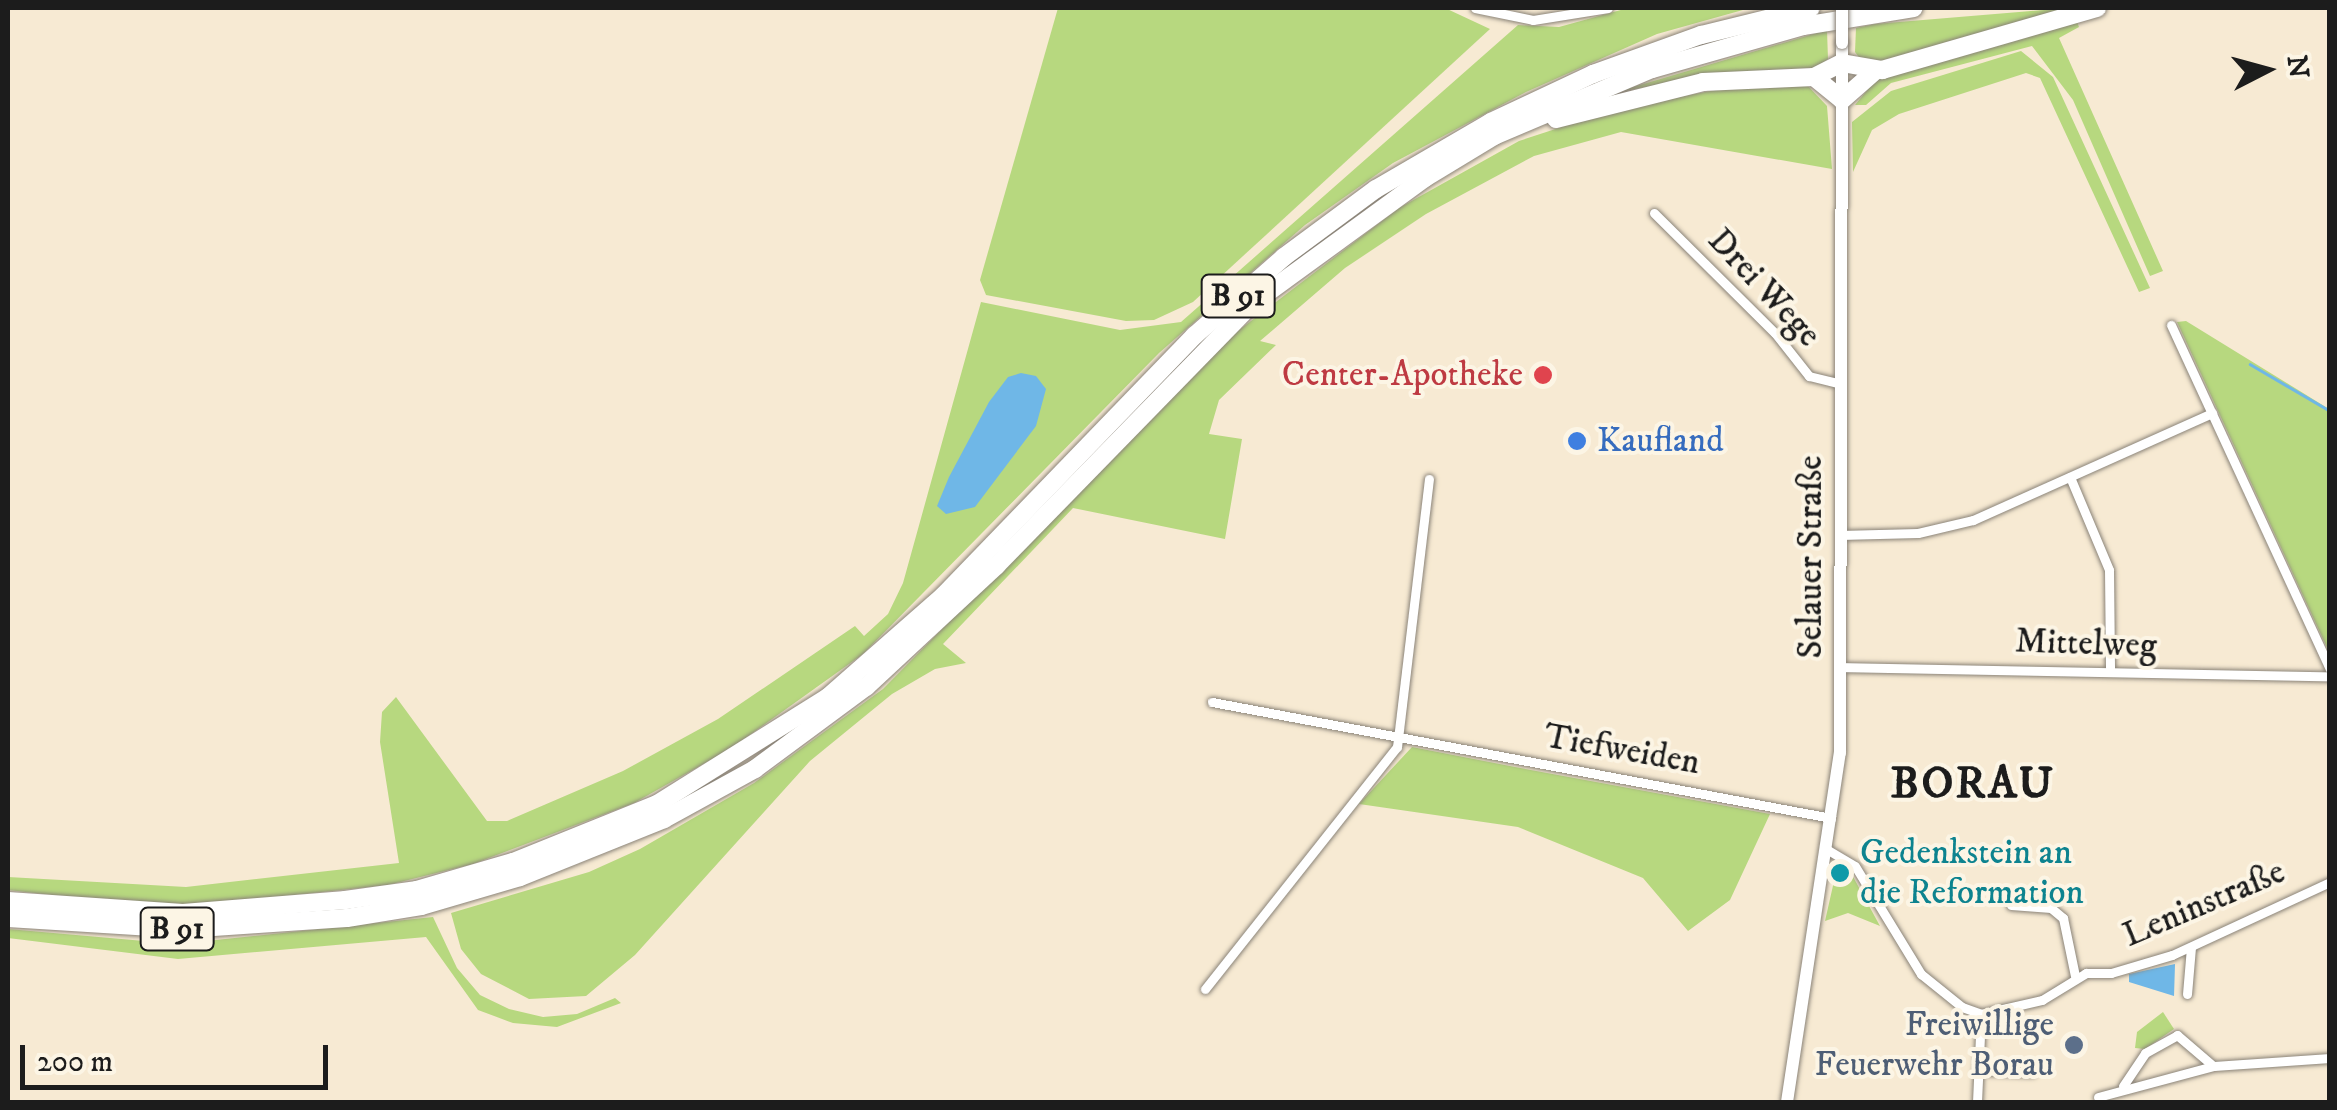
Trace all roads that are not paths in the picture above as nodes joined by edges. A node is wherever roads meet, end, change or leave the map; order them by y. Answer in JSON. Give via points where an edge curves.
{"nodes":[{"id":1,"x":1474,"y":8,"type":"edge"},
{"id":2,"x":1608,"y":8,"type":"edge"},
{"id":3,"x":1811,"y":8,"type":"edge"},
{"id":4,"x":1842,"y":8,"type":"edge"},
{"id":5,"x":1914,"y":8,"type":"edge"},
{"id":6,"x":2096,"y":8,"type":"edge"},
{"id":7,"x":1842,"y":63,"type":"junction"},
{"id":8,"x":1875,"y":71,"type":"junction"},
{"id":9,"x":1814,"y":77,"type":"junction"},
{"id":10,"x":1842,"y":100,"type":"junction"},
{"id":11,"x":1494,"y":136,"type":"junction"},
{"id":12,"x":1654,"y":213,"type":"dead end"},
{"id":13,"x":2171,"y":325,"type":"dead end"},
{"id":14,"x":1841,"y":384,"type":"junction"},
{"id":15,"x":2212,"y":414,"type":"junction"},
{"id":16,"x":2070,"y":477,"type":"junction"},
{"id":17,"x":1429,"y":479,"type":"dead end"},
{"id":18,"x":1840,"y":534,"type":"junction"},
{"id":19,"x":1840,"y":666,"type":"junction"},
{"id":20,"x":2110,"y":672,"type":"junction"},
{"id":21,"x":2330,"y":673,"type":"edge"},
{"id":22,"x":1212,"y":702,"type":"dead end"},
{"id":23,"x":1399,"y":738,"type":"junction"},
{"id":24,"x":1834,"y":818,"type":"junction"},
{"id":25,"x":1828,"y":850,"type":"junction"},
{"id":26,"x":2330,"y":882,"type":"edge"},
{"id":27,"x":8,"y":901,"type":"edge"},
{"id":28,"x":2011,"y":904,"type":"dead end"},
{"id":29,"x":8,"y":918,"type":"edge"},
{"id":30,"x":2191,"y":947,"type":"junction"},
{"id":31,"x":2076,"y":976,"type":"junction"},
{"id":32,"x":1205,"y":989,"type":"dead end"},
{"id":33,"x":2187,"y":994,"type":"dead end"},
{"id":34,"x":1980,"y":1014,"type":"junction"},
{"id":35,"x":2330,"y":1058,"type":"edge"},
{"id":36,"x":2214,"y":1066,"type":"junction"},
{"id":37,"x":1978,"y":1070,"type":"junction"},
{"id":38,"x":2032,"y":1072,"type":"dead end"},
{"id":39,"x":2123,"y":1086,"type":"junction"},
{"id":40,"x":2098,"y":1097,"type":"dead end"},
{"id":41,"x":1787,"y":1102,"type":"edge"},
{"id":42,"x":1976,"y":1102,"type":"edge"}],
"edges":[{"from":1,"to":2,"type":"street","via":[[1533,20]]},
{"from":3,"to":27,"type":"highway","number":"B 91","via":[[1701,35],[1593,74],[1490,122],[1376,190],[1284,257],[1195,335],[944,595],[828,697],[657,804],[512,862],[416,890],[183,913]]},
{"from":4,"to":7,"type":"main road","name":"Selauer Straße","bridge":true},
{"from":5,"to":11,"type":"highway","number":"B 91","via":[[1803,26],[1688,57]]},
{"from":6,"to":8,"type":"highway"},
{"from":7,"to":8,"type":"highway"},
{"from":7,"to":9,"type":"highway"},
{"from":7,"to":10,"type":"main road","name":"Selauer Straße"},
{"from":8,"to":10,"type":"highway"},
{"from":9,"to":10,"type":"highway"},
{"from":9,"to":11,"type":"highway","via":[[1662,89],[1512,137]]},
{"from":10,"to":14,"type":"main road","name":"Selauer Straße"},
{"from":11,"to":29,"type":"highway","number":"B 91","via":[[1340,234],[1252,304],[969,592],[866,686],[755,769],[664,820],[520,877],[421,906],[347,918],[184,929]]},
{"from":12,"to":14,"type":"street","name":"Drei Wege","via":[[1776,333],[1809,376]]},
{"from":13,"to":15,"type":"street"},
{"from":14,"to":18,"type":"main road","name":"Selauer Straße"},
{"from":15,"to":16,"type":"street"},
{"from":15,"to":21,"type":"street"},
{"from":16,"to":18,"type":"street","via":[[1946,527]]},
{"from":16,"to":20,"type":"street","via":[[2109,570]]},
{"from":17,"to":23,"type":"street"},
{"from":18,"to":19,"type":"main road","name":"Selauer Straße"},
{"from":19,"to":20,"type":"street","name":"Mittelweg"},
{"from":19,"to":24,"type":"main road","name":"Selauer Straße"},
{"from":20,"to":21,"type":"street","name":"Mittelweg"},
{"from":22,"to":23,"type":"street","name":"Tiefweiden"},
{"from":23,"to":24,"type":"street","name":"Tiefweiden"},
{"from":23,"to":32,"type":"street"},
{"from":24,"to":25,"type":"main road","name":"Selauer Straße"},
{"from":25,"to":34,"type":"street","via":[[1855,866],[1921,974]]},
{"from":25,"to":41,"type":"main road","name":"Selauer Straße"},
{"from":26,"to":30,"type":"street","name":"Leninstraße"},
{"from":28,"to":31,"type":"street","via":[[2051,908],[2063,918]]},
{"from":30,"to":31,"type":"street","name":"Leninstraße","via":[[2110,973]]},
{"from":30,"to":33,"type":"street"},
{"from":31,"to":34,"type":"street","name":"Leninstraße","via":[[2042,1000]]},
{"from":34,"to":37,"type":"street"},
{"from":35,"to":36,"type":"street"},
{"from":36,"to":39,"type":"street"},
{"from":36,"to":39,"type":"street","via":[[2202,1063],[2177,1036],[2146,1053]]},
{"from":37,"to":38,"type":"street"},
{"from":37,"to":42,"type":"street"},
{"from":39,"to":40,"type":"street"}]}
